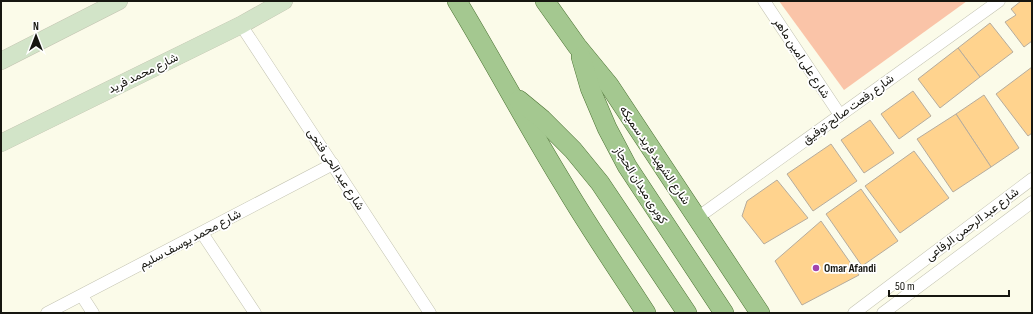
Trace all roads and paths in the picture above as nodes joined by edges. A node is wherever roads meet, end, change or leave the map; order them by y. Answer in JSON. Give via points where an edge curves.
{"nodes":[{"id":1,"x":120,"y":1,"type":"edge"},
{"id":2,"x":284,"y":1,"type":"edge"},
{"id":3,"x":457,"y":1,"type":"edge"},
{"id":4,"x":545,"y":1,"type":"edge"},
{"id":5,"x":764,"y":1,"type":"edge"},
{"id":6,"x":999,"y":1,"type":"edge"},
{"id":7,"x":241,"y":25,"type":"junction"},
{"id":8,"x":577,"y":46,"type":"junction"},
{"id":9,"x":1,"y":61,"type":"edge"},
{"id":10,"x":509,"y":92,"type":"junction"},
{"id":11,"x":840,"y":115,"type":"junction"},
{"id":12,"x":1,"y":143,"type":"edge"},
{"id":13,"x":333,"y":164,"type":"junction"},
{"id":14,"x":1032,"y":179,"type":"edge"},
{"id":15,"x":1032,"y":202,"type":"edge"},
{"id":16,"x":697,"y":218,"type":"junction"},
{"id":17,"x":202,"y":233,"type":"junction"},
{"id":18,"x":82,"y":296,"type":"junction"},
{"id":19,"x":47,"y":313,"type":"edge"},
{"id":20,"x":93,"y":313,"type":"edge"},
{"id":21,"x":255,"y":313,"type":"edge"},
{"id":22,"x":430,"y":313,"type":"edge"},
{"id":23,"x":646,"y":313,"type":"edge"},
{"id":24,"x":687,"y":313,"type":"edge"},
{"id":25,"x":724,"y":313,"type":"edge"},
{"id":26,"x":760,"y":313,"type":"edge"},
{"id":27,"x":854,"y":313,"type":"edge"},
{"id":28,"x":883,"y":313,"type":"edge"}],
"edges":[{"from":1,"to":9,"type":"main road"},
{"from":2,"to":7,"type":"main road","name":"شارع محمد فريد"},
{"from":3,"to":10,"type":"main road"},
{"from":4,"to":8,"type":"main road","name":"شارع الشهيد فريد سميكه"},
{"from":5,"to":11,"type":"street","name":"شارع على امين ماهر"},
{"from":6,"to":11,"type":"street","name":"شارع رفعت صالح توفيق"},
{"from":7,"to":12,"type":"main road","name":"شارع محمد فريد"},
{"from":7,"to":13,"type":"street","name":"شارع عبد الحى فتحى"},
{"from":8,"to":16,"type":"main road","name":"شارع الشهيد فريد سميكه","via":[[609,85]]},
{"from":8,"to":25,"type":"main road","name":"كوبرى ميدان الحجاز","via":[[590,88],[627,166]]},
{"from":10,"to":23,"type":"main road","via":[[564,186]]},
{"from":10,"to":24,"type":"main road","via":[[542,119],[573,150],[600,183]]},
{"from":11,"to":16,"type":"street","name":"شارع رفعت صالح توفيق"},
{"from":13,"to":17,"type":"street","name":"شارع محمد يوسف سليم"},
{"from":13,"to":22,"type":"street","name":"شارع عبد الحى فتحى"},
{"from":14,"to":27,"type":"street","name":"شارع عبد الرحمن الرفاعى"},
{"from":15,"to":28,"type":"street","name":"شارع عبد الرحمن الرفاعى"},
{"from":16,"to":26,"type":"main road","name":"شارع الشهيد فريد سميكه"},
{"from":17,"to":18,"type":"street","name":"شارع محمد يوسف سليم"},
{"from":17,"to":21,"type":"street"},
{"from":18,"to":19,"type":"street","name":"شارع محمد يوسف سليم"},
{"from":18,"to":20,"type":"street"}]}
